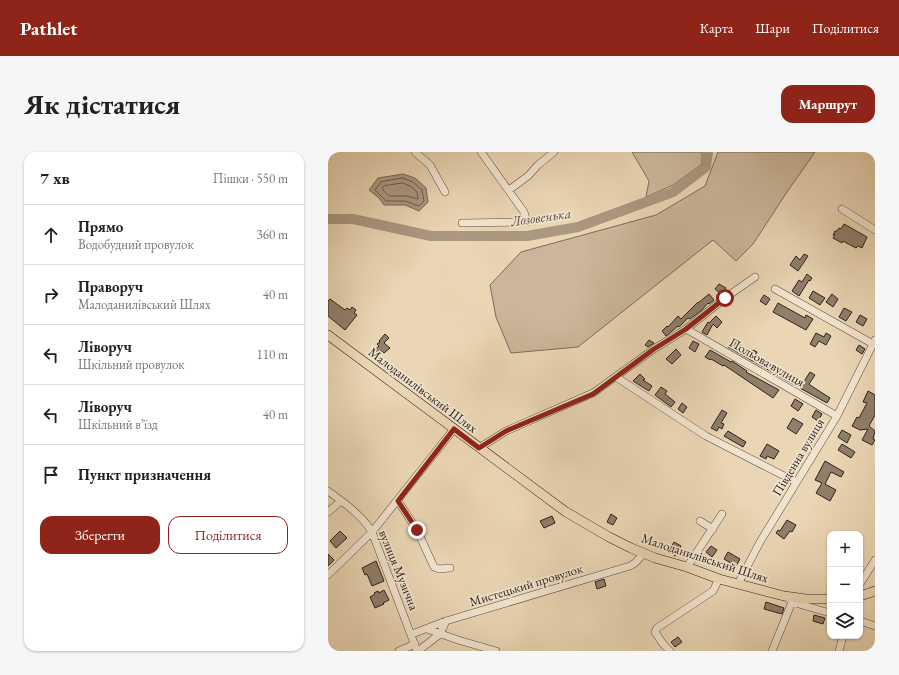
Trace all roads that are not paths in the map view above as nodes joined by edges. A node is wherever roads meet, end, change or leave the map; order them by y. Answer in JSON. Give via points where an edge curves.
{"nodes":[{"id":1,"x":415,"y":152,"type":"edge"},
{"id":2,"x":481,"y":152,"type":"edge"},
{"id":3,"x":554,"y":152,"type":"edge"},
{"id":4,"x":509,"y":190,"type":"junction"},
{"id":5,"x":445,"y":192,"type":"dead end"},
{"id":6,"x":842,"y":209,"type":"dead end"},
{"id":7,"x":462,"y":223,"type":"dead end"},
{"id":8,"x":875,"y":230,"type":"edge"},
{"id":9,"x":755,"y":277,"type":"dead end"},
{"id":10,"x":775,"y":289,"type":"dead end"},
{"id":11,"x":686,"y":329,"type":"junction"},
{"id":12,"x":328,"y":335,"type":"edge"},
{"id":13,"x":874,"y":342,"type":"edge"},
{"id":14,"x":616,"y":377,"type":"junction"},
{"id":15,"x":837,"y":416,"type":"junction"},
{"id":16,"x":454,"y":429,"type":"junction"},
{"id":17,"x":479,"y":448,"type":"junction"},
{"id":18,"x":796,"y":482,"type":"junction"},
{"id":19,"x":328,"y":491,"type":"edge"},
{"id":20,"x":341,"y":501,"type":"junction"},
{"id":21,"x":398,"y":501,"type":"junction"},
{"id":22,"x":328,"y":512,"type":"edge"},
{"id":23,"x":722,"y":514,"type":"dead end"},
{"id":24,"x":700,"y":521,"type":"dead end"},
{"id":25,"x":713,"y":528,"type":"junction"},
{"id":26,"x":372,"y":532,"type":"junction"},
{"id":27,"x":644,"y":553,"type":"junction"},
{"id":28,"x":875,"y":560,"type":"edge"},
{"id":29,"x":686,"y":567,"type":"junction"},
{"id":30,"x":450,"y":568,"type":"dead end"},
{"id":31,"x":328,"y":575,"type":"edge"},
{"id":32,"x":719,"y":579,"type":"junction"},
{"id":33,"x":863,"y":579,"type":"edge"},
{"id":34,"x":738,"y":584,"type":"junction"},
{"id":35,"x":875,"y":592,"type":"edge"},
{"id":36,"x":863,"y":595,"type":"edge"},
{"id":37,"x":784,"y":596,"type":"junction"},
{"id":38,"x":827,"y":599,"type":"edge"},
{"id":39,"x":792,"y":602,"type":"junction"},
{"id":40,"x":827,"y":612,"type":"edge"},
{"id":41,"x":446,"y":622,"type":"junction"},
{"id":42,"x":863,"y":622,"type":"edge"},
{"id":43,"x":875,"y":626,"type":"edge"},
{"id":44,"x":427,"y":629,"type":"junction"},
{"id":45,"x":412,"y":634,"type":"junction"},
{"id":46,"x":440,"y":634,"type":"junction"},
{"id":47,"x":842,"y":639,"type":"edge"},
{"id":48,"x":417,"y":649,"type":"edge"},
{"id":49,"x":400,"y":651,"type":"edge"},
{"id":50,"x":496,"y":651,"type":"edge"},
{"id":51,"x":670,"y":651,"type":"edge"},
{"id":52,"x":772,"y":651,"type":"edge"},
{"id":53,"x":839,"y":651,"type":"edge"}],
"edges":[{"from":1,"to":5,"type":"street","via":[[430,165]]},
{"from":2,"to":4,"type":"street"},
{"from":3,"to":4,"type":"street"},
{"from":4,"to":7,"type":"street","via":[[524,212],[527,222]]},
{"from":6,"to":8,"type":"street"},
{"from":9,"to":11,"type":"street"},
{"from":10,"to":13,"type":"street"},
{"from":11,"to":14,"type":"street"},
{"from":11,"to":15,"type":"street","name":"Польова вулиця"},
{"from":12,"to":16,"type":"main road","name":"Малоданилівський Шлях"},
{"from":13,"to":15,"type":"street","name":"Південна вулиця"},
{"from":14,"to":17,"type":"street","via":[[593,394],[506,431]]},
{"from":14,"to":18,"type":"street","via":[[706,436]]},
{"from":15,"to":18,"type":"street","name":"Південна вулиця"},
{"from":16,"to":17,"type":"main road","name":"Малоданилівський Шлях"},
{"from":16,"to":21,"type":"street"},
{"from":17,"to":27,"type":"main road","name":"Малоданилівський Шлях","via":[[566,512],[609,537]]},
{"from":18,"to":34,"type":"street","name":"Південна вулиця"},
{"from":19,"to":20,"type":"street","name":"вулиця Музична"},
{"from":20,"to":22,"type":"street"},
{"from":20,"to":26,"type":"street","name":"вулиця Музична","via":[[361,517]]},
{"from":21,"to":26,"type":"street"},
{"from":21,"to":30,"type":"street","via":[[417,530],[434,567]]},
{"from":23,"to":25,"type":"street"},
{"from":24,"to":25,"type":"street"},
{"from":25,"to":29,"type":"street"},
{"from":26,"to":31,"type":"street"},
{"from":26,"to":45,"type":"street","name":"вулиця Музична"},
{"from":27,"to":29,"type":"main road","name":"Малоданилівський Шлях"},
{"from":27,"to":41,"type":"street","name":"Мистецький провулок","via":[[630,566]]},
{"from":28,"to":33,"type":"street"},
{"from":29,"to":32,"type":"main road","name":"Малоданилівський Шлях"},
{"from":32,"to":34,"type":"main road","name":"Малоданилівський Шлях"},
{"from":32,"to":51,"type":"street","via":[[713,591],[657,628],[658,636]]},
{"from":34,"to":37,"type":"main road","name":"Малоданилівський Шлях"},
{"from":35,"to":36,"type":"main road"},
{"from":37,"to":38,"type":"main road","name":"Малоданилівський Шлях"},
{"from":37,"to":39,"type":"street"},
{"from":39,"to":40,"type":"street"},
{"from":39,"to":52,"type":"street"},
{"from":41,"to":44,"type":"street","name":"Мистецький провулок"},
{"from":41,"to":46,"type":"street"},
{"from":42,"to":43,"type":"street"},
{"from":44,"to":45,"type":"street","name":"Мистецький провулок"},
{"from":44,"to":46,"type":"street"},
{"from":45,"to":48,"type":"street","name":"вулиця Музична"},
{"from":46,"to":48,"type":"street"},
{"from":46,"to":50,"type":"street"},
{"from":47,"to":53,"type":"street"},
{"from":48,"to":49,"type":"street"}]}
